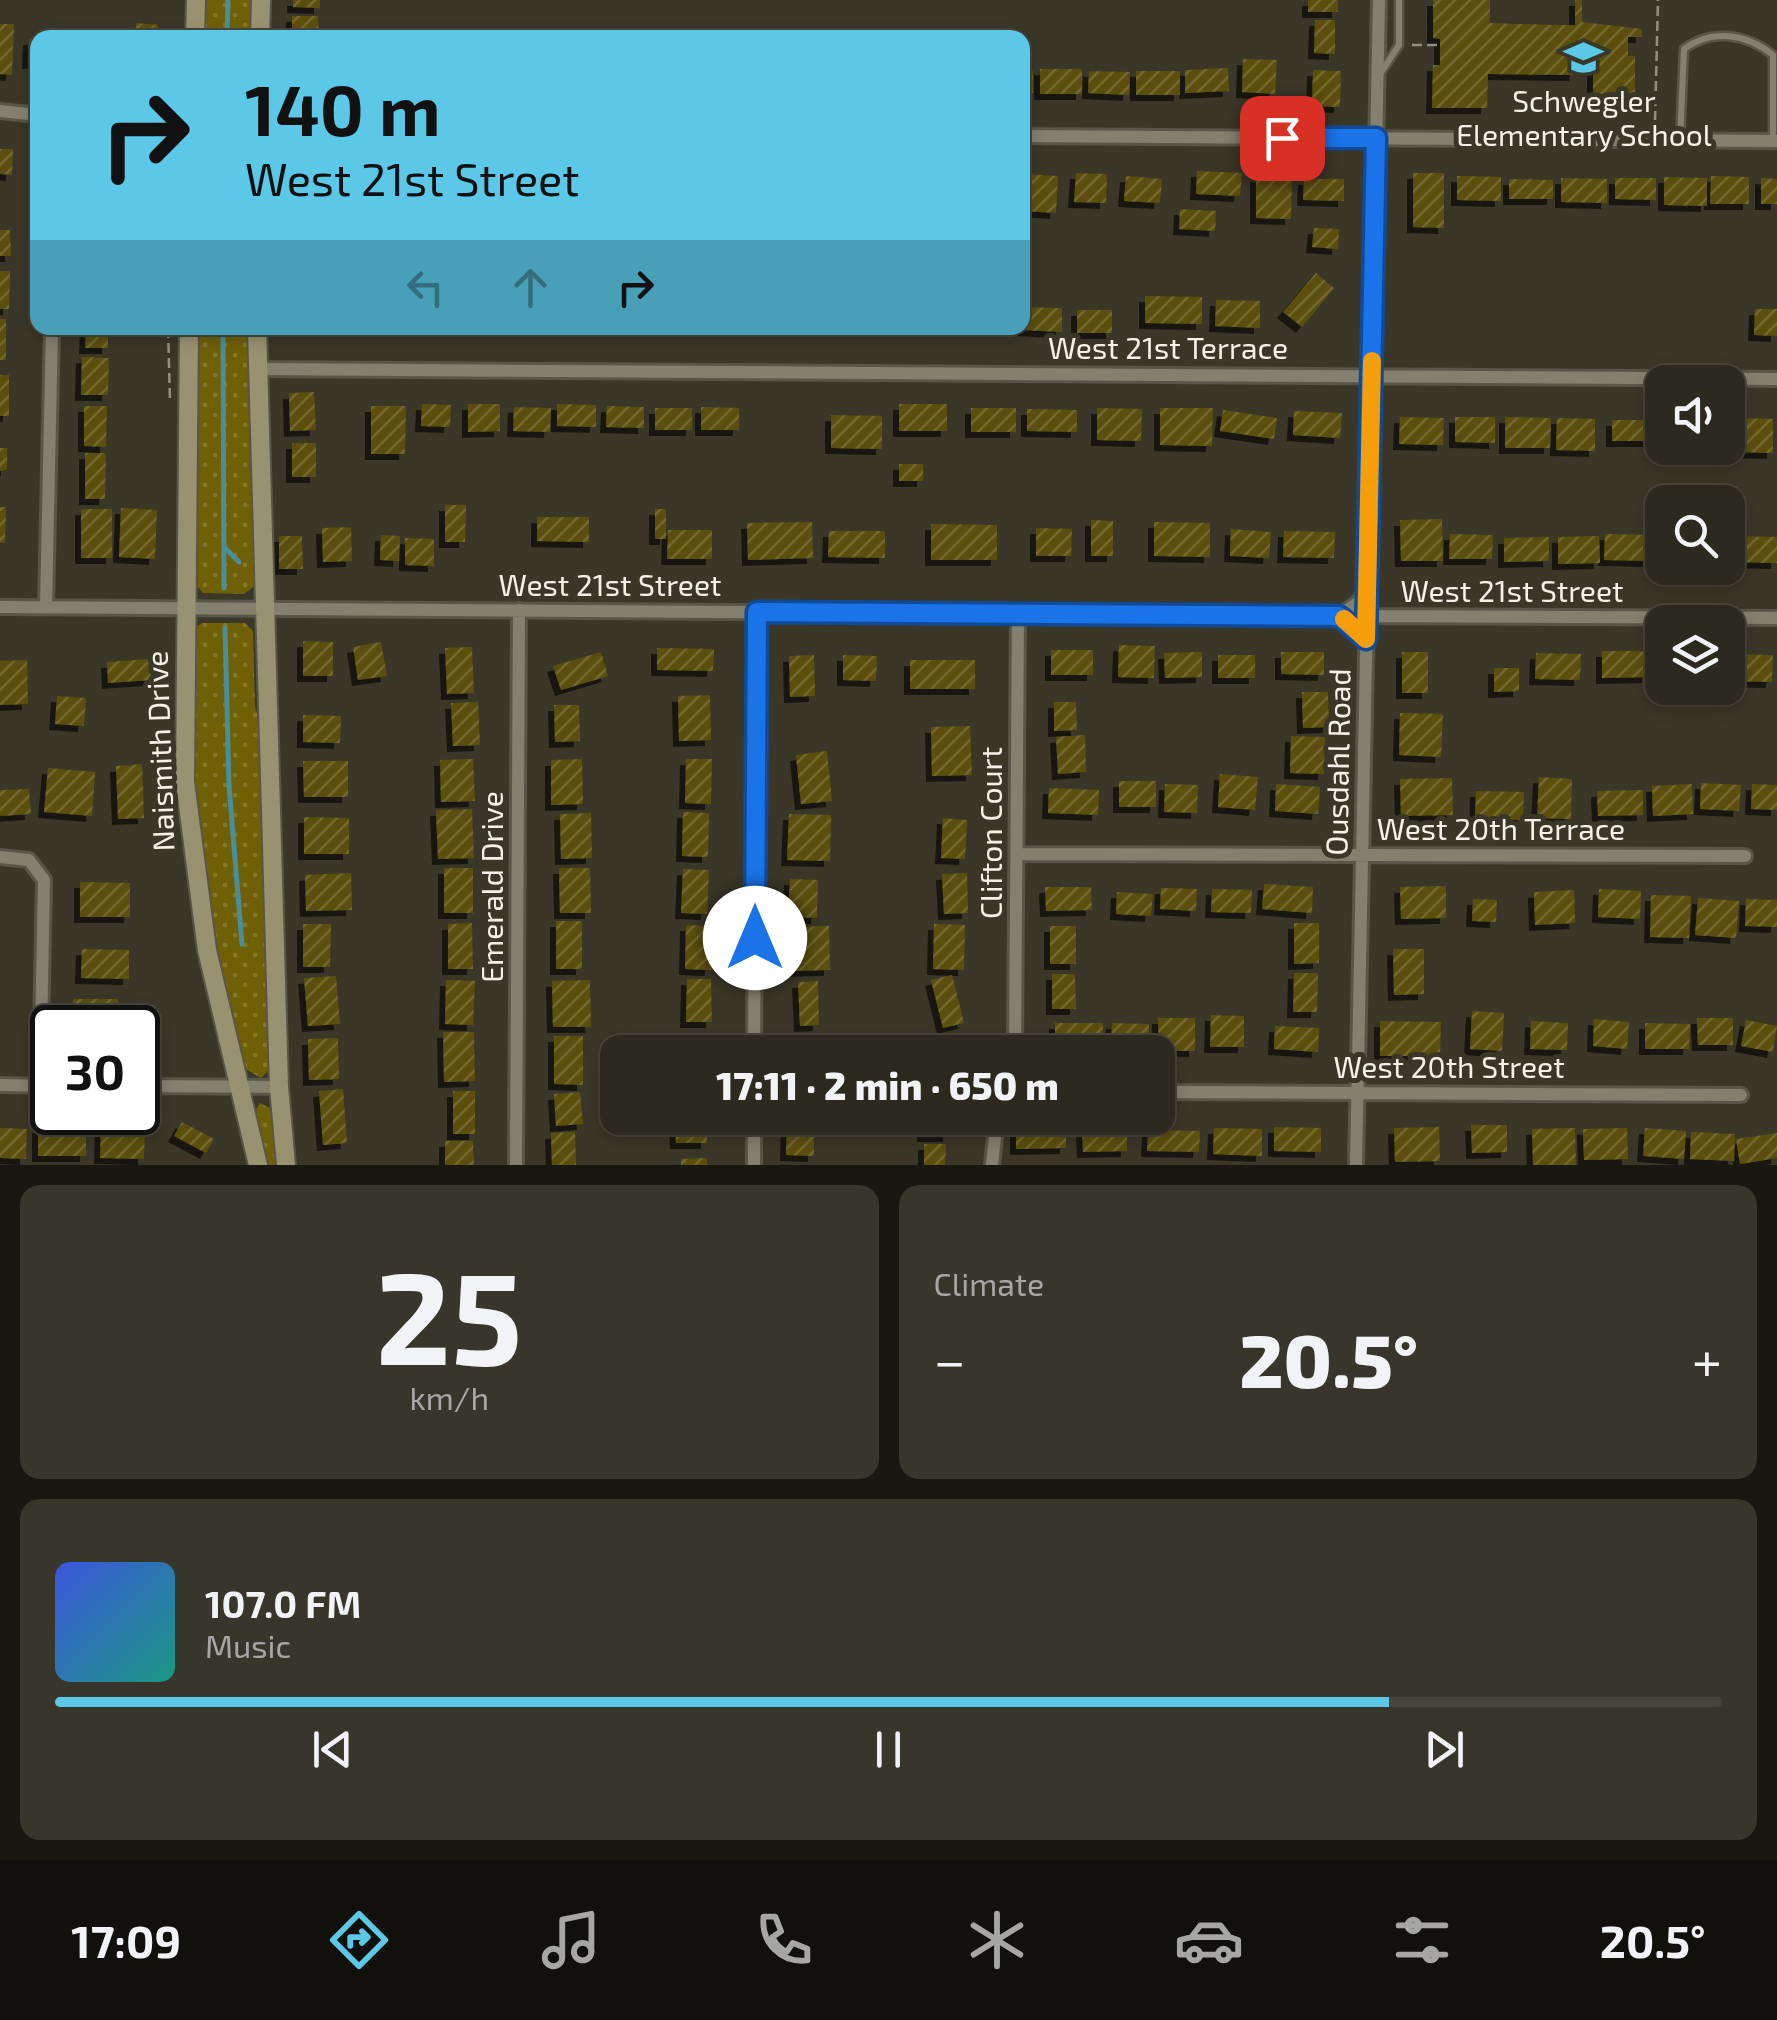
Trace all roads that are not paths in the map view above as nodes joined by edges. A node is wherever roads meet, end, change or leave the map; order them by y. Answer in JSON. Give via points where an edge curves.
{"nodes":[{"id":1,"x":196,"y":0,"type":"edge"},
{"id":2,"x":261,"y":0,"type":"edge"},
{"id":3,"x":1379,"y":0,"type":"edge"},
{"id":4,"x":1399,"y":0,"type":"edge"},
{"id":5,"x":195,"y":30,"type":"edge"},
{"id":6,"x":260,"y":30,"type":"edge"},
{"id":7,"x":1377,"y":80,"type":"junction"},
{"id":8,"x":0,"y":111,"type":"edge"},
{"id":9,"x":30,"y":114,"type":"edge"},
{"id":10,"x":1030,"y":136,"type":"edge"},
{"id":11,"x":1376,"y":138,"type":"junction"},
{"id":12,"x":1680,"y":140,"type":"junction"},
{"id":13,"x":1775,"y":141,"type":"edge"},
{"id":14,"x":52,"y":335,"type":"edge"},
{"id":15,"x":189,"y":335,"type":"edge"},
{"id":16,"x":257,"y":335,"type":"edge"},
{"id":17,"x":258,"y":369,"type":"junction"},
{"id":18,"x":1371,"y":376,"type":"junction"},
{"id":19,"x":1777,"y":378,"type":"edge"},
{"id":20,"x":1367,"y":588,"type":"junction"},
{"id":21,"x":0,"y":607,"type":"edge"},
{"id":22,"x":46,"y":607,"type":"junction"},
{"id":23,"x":184,"y":608,"type":"junction"},
{"id":24,"x":265,"y":608,"type":"junction"},
{"id":25,"x":519,"y":610,"type":"junction"},
{"id":26,"x":757,"y":612,"type":"junction"},
{"id":27,"x":1018,"y":614,"type":"junction"},
{"id":28,"x":1339,"y":616,"type":"junction"},
{"id":29,"x":1367,"y":616,"type":"junction"},
{"id":30,"x":1777,"y":618,"type":"edge"},
{"id":31,"x":1366,"y":639,"type":"junction"},
{"id":32,"x":1017,"y":854,"type":"junction"},
{"id":33,"x":1362,"y":855,"type":"junction"},
{"id":34,"x":1746,"y":856,"type":"dead end"},
{"id":35,"x":0,"y":857,"type":"edge"},
{"id":36,"x":45,"y":1005,"type":"edge"},
{"id":37,"x":754,"y":1035,"type":"edge"},
{"id":38,"x":1016,"y":1035,"type":"edge"},
{"id":39,"x":0,"y":1085,"type":"edge"},
{"id":40,"x":30,"y":1086,"type":"edge"},
{"id":41,"x":160,"y":1086,"type":"edge"},
{"id":42,"x":240,"y":1087,"type":"junction"},
{"id":43,"x":279,"y":1087,"type":"junction"},
{"id":44,"x":1175,"y":1092,"type":"edge"},
{"id":45,"x":1358,"y":1093,"type":"junction"},
{"id":46,"x":1741,"y":1095,"type":"dead end"},
{"id":47,"x":754,"y":1135,"type":"edge"},
{"id":48,"x":995,"y":1135,"type":"edge"},
{"id":49,"x":258,"y":1165,"type":"edge"},
{"id":50,"x":286,"y":1165,"type":"edge"},
{"id":51,"x":516,"y":1165,"type":"edge"},
{"id":52,"x":754,"y":1165,"type":"edge"},
{"id":53,"x":992,"y":1165,"type":"edge"},
{"id":54,"x":1356,"y":1165,"type":"edge"}],
"edges":[{"from":1,"to":5,"type":"street"},
{"from":2,"to":6,"type":"street"},
{"from":3,"to":7,"type":"street","name":"Ousdahl Road"},
{"from":4,"to":7,"type":"lane","via":[[1399,45]]},
{"from":7,"to":11,"type":"street","name":"Ousdahl Road"},
{"from":8,"to":9,"type":"street"},
{"from":10,"to":11,"type":"street"},
{"from":11,"to":12,"type":"street"},
{"from":11,"to":18,"type":"street","name":"Ousdahl Road"},
{"from":12,"to":13,"type":"street"},
{"from":12,"to":13,"type":"lane","via":[[1684,49],[1700,37],[1751,38],[1773,56]]},
{"from":14,"to":22,"type":"street"},
{"from":15,"to":23,"type":"street","name":"Naismith Drive"},
{"from":16,"to":17,"type":"street"},
{"from":17,"to":18,"type":"street","name":"West 21st Terrace"},
{"from":17,"to":24,"type":"street"},
{"from":18,"to":19,"type":"street","name":"West 21st Terrace"},
{"from":18,"to":20,"type":"street","name":"Ousdahl Road"},
{"from":20,"to":28,"type":"street","name":"West 21st Street"},
{"from":20,"to":29,"type":"street","name":"Ousdahl Road"},
{"from":21,"to":22,"type":"street","name":"West 21st Street"},
{"from":22,"to":23,"type":"street","name":"West 21st Street"},
{"from":23,"to":24,"type":"street","name":"West 21st Street"},
{"from":23,"to":42,"type":"street","name":"Naismith Drive","via":[[190,841],[207,950]]},
{"from":24,"to":25,"type":"street","name":"West 21st Street"},
{"from":24,"to":43,"type":"street"},
{"from":25,"to":26,"type":"street","name":"West 21st Street"},
{"from":25,"to":51,"type":"street","name":"Emerald Drive"},
{"from":26,"to":27,"type":"street","name":"West 21st Street"},
{"from":26,"to":37,"type":"street"},
{"from":27,"to":28,"type":"street","name":"West 21st Street"},
{"from":27,"to":32,"type":"street","name":"Clifton Court"},
{"from":28,"to":31,"type":"street","name":"West 21st Street"},
{"from":29,"to":30,"type":"street","name":"West 21st Street"},
{"from":29,"to":31,"type":"street","name":"Ousdahl Road"},
{"from":31,"to":33,"type":"street","name":"Ousdahl Road"},
{"from":32,"to":33,"type":"street","name":"West 20th Terrace"},
{"from":32,"to":38,"type":"street","name":"Clifton Court"},
{"from":33,"to":34,"type":"street","name":"West 20th Terrace"},
{"from":33,"to":45,"type":"street","name":"Ousdahl Road"},
{"from":35,"to":36,"type":"street","via":[[18,857],[38,868],[44,880]]},
{"from":39,"to":40,"type":"street"},
{"from":41,"to":42,"type":"street"},
{"from":42,"to":43,"type":"street"},
{"from":42,"to":49,"type":"street","name":"Naismith Drive"},
{"from":43,"to":50,"type":"street"},
{"from":44,"to":45,"type":"street","name":"West 20th Street"},
{"from":45,"to":46,"type":"street","name":"West 20th Street"},
{"from":45,"to":54,"type":"street","name":"Ousdahl Road"},
{"from":47,"to":52,"type":"street"},
{"from":48,"to":53,"type":"street"}]}
